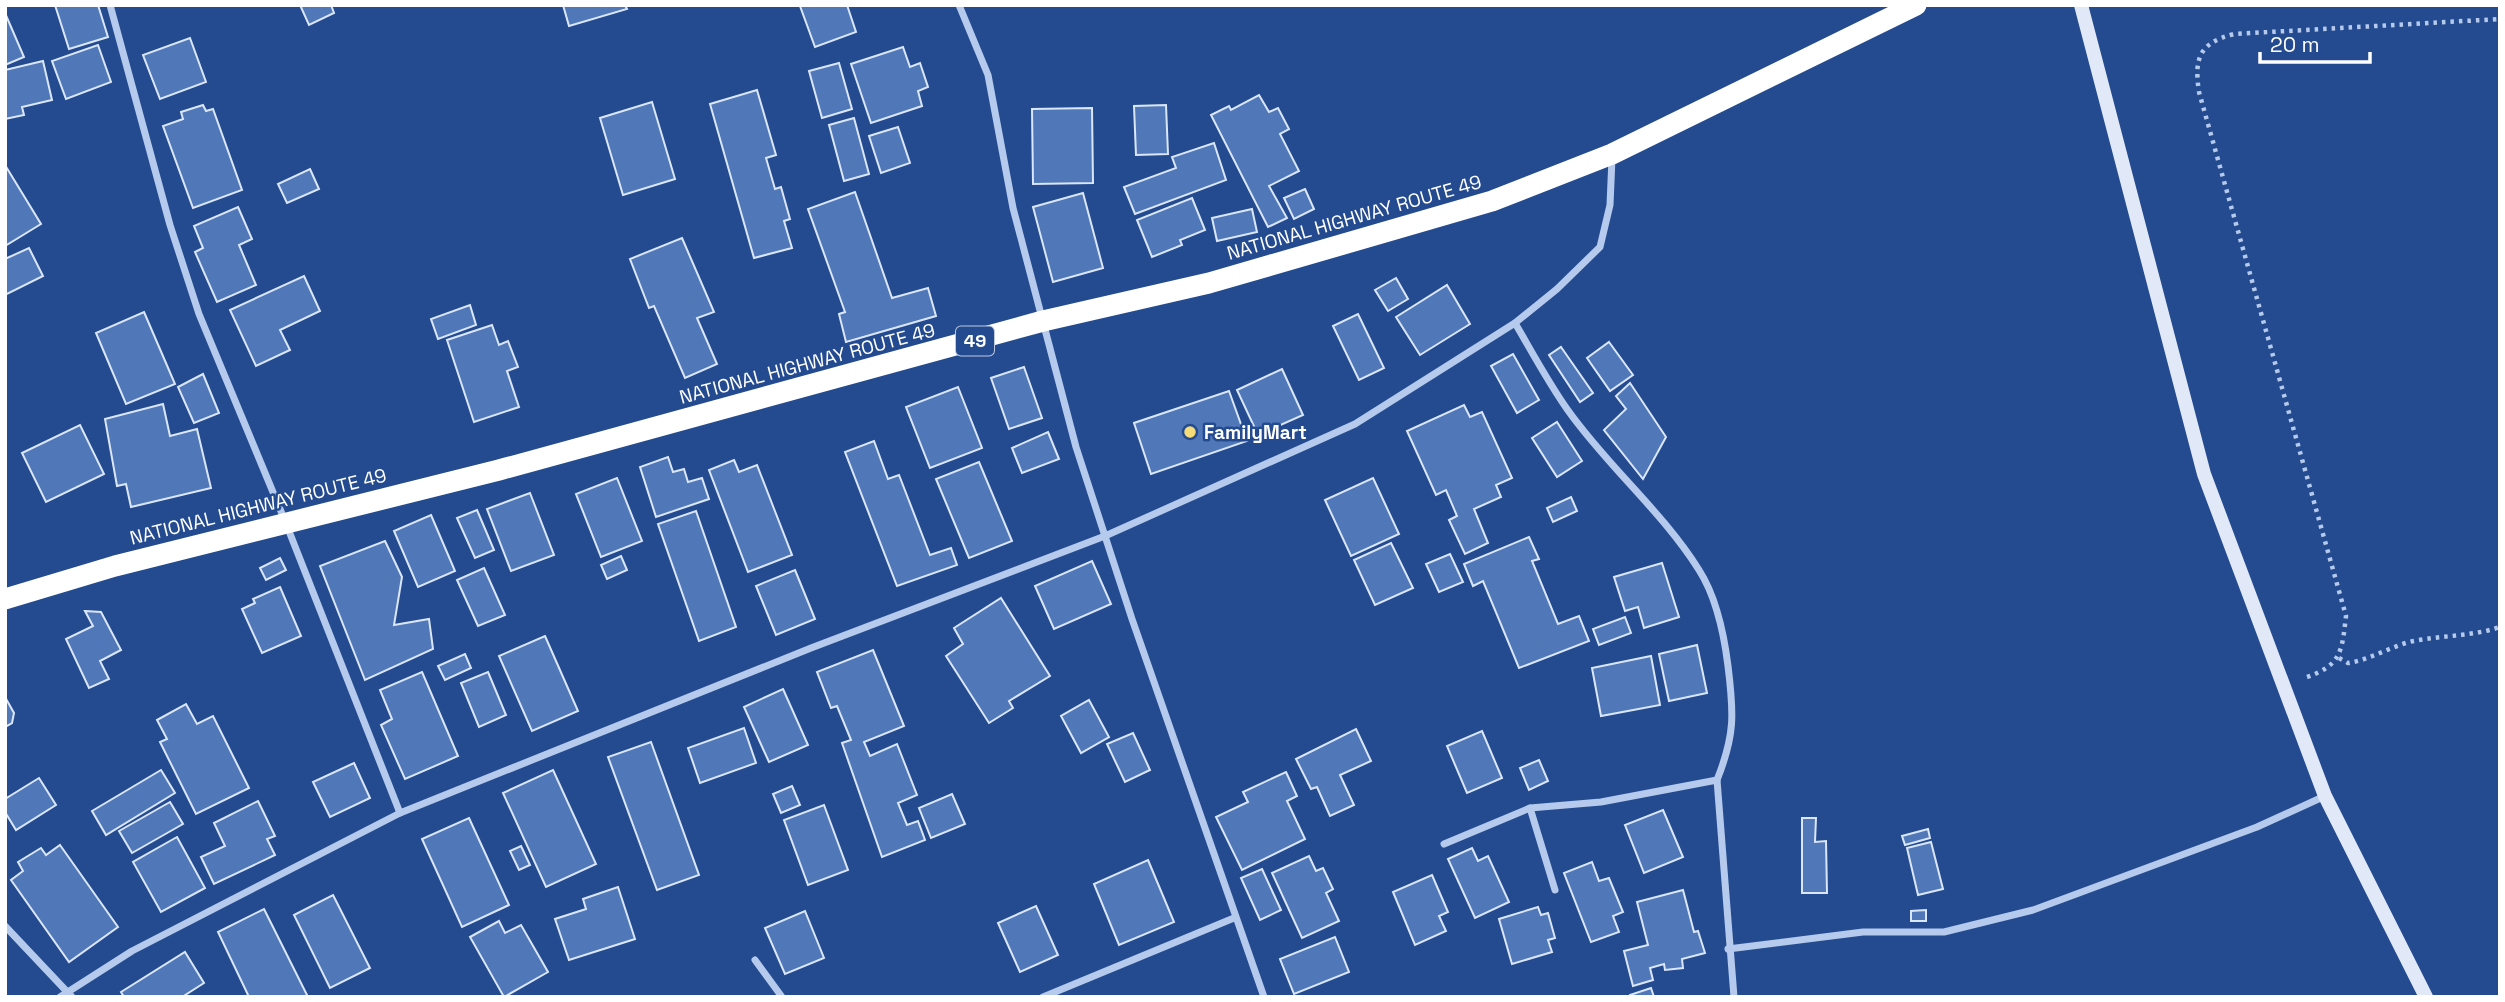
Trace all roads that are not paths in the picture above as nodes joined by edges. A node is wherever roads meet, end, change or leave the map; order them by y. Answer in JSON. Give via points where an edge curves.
{"nodes":[{"id":1,"x":110,"y":5,"type":"edge"},
{"id":2,"x":959,"y":5,"type":"edge"},
{"id":3,"x":1916,"y":5,"type":"edge"},
{"id":4,"x":2081,"y":5,"type":"edge"},
{"id":5,"x":1612,"y":154,"type":"junction"},
{"id":6,"x":1043,"y":321,"type":"junction"},
{"id":7,"x":1515,"y":323,"type":"junction"},
{"id":8,"x":285,"y":521,"type":"junction"},
{"id":9,"x":1105,"y":536,"type":"junction"},
{"id":10,"x":5,"y":599,"type":"edge"},
{"id":11,"x":1717,"y":780,"type":"junction"},
{"id":12,"x":2325,"y":796,"type":"junction"},
{"id":13,"x":1530,"y":808,"type":"junction"},
{"id":14,"x":400,"y":813,"type":"junction"},
{"id":15,"x":1444,"y":844,"type":"dead end"},
{"id":16,"x":1555,"y":890,"type":"dead end"},
{"id":17,"x":1234,"y":918,"type":"junction"},
{"id":18,"x":5,"y":926,"type":"edge"},
{"id":19,"x":1728,"y":949,"type":"junction"},
{"id":20,"x":755,"y":960,"type":"dead end"},
{"id":21,"x":69,"y":994,"type":"edge"},
{"id":22,"x":60,"y":997,"type":"edge"},
{"id":23,"x":782,"y":997,"type":"edge"},
{"id":24,"x":1043,"y":997,"type":"edge"},
{"id":25,"x":1264,"y":997,"type":"edge"},
{"id":26,"x":1734,"y":997,"type":"edge"},
{"id":27,"x":2426,"y":997,"type":"edge"}],
"edges":[{"from":1,"to":8,"type":"street","via":[[199,314]]},
{"from":2,"to":6,"type":"street","via":[[988,75],[1013,208]]},
{"from":3,"to":5,"type":"highway","name":"NATIONAL HIGHWAY ROUTE 49","number":"49"},
{"from":4,"to":12,"type":"street","via":[[2204,474]]},
{"from":5,"to":6,"type":"highway","name":"NATIONAL HIGHWAY ROUTE 49","number":"49","via":[[1492,201],[1209,283]]},
{"from":5,"to":7,"type":"street","via":[[1611,205],[1600,247]]},
{"from":6,"to":8,"type":"highway","name":"NATIONAL HIGHWAY ROUTE 49","number":"49","via":[[512,467]]},
{"from":6,"to":9,"type":"street"},
{"from":7,"to":9,"type":"street","via":[[1355,424]]},
{"from":7,"to":11,"type":"street","via":[[1567,410],[1637,490],[1700,570],[1708,588],[1725,640],[1734,716]]},
{"from":8,"to":10,"type":"highway","name":"NATIONAL HIGHWAY ROUTE 49","number":"49"},
{"from":8,"to":14,"type":"street"},
{"from":9,"to":14,"type":"street"},
{"from":9,"to":17,"type":"street"},
{"from":11,"to":13,"type":"street","via":[[1601,802]]},
{"from":11,"to":19,"type":"street"},
{"from":12,"to":19,"type":"street","via":[[2257,827],[2033,910],[1944,932],[1863,932]]},
{"from":12,"to":27,"type":"street"},
{"from":13,"to":15,"type":"street"},
{"from":13,"to":16,"type":"street"},
{"from":14,"to":21,"type":"street","via":[[132,951]]},
{"from":17,"to":24,"type":"street"},
{"from":17,"to":25,"type":"street"},
{"from":18,"to":21,"type":"street"},
{"from":19,"to":26,"type":"street"},
{"from":20,"to":23,"type":"street"},
{"from":21,"to":22,"type":"street"}]}
